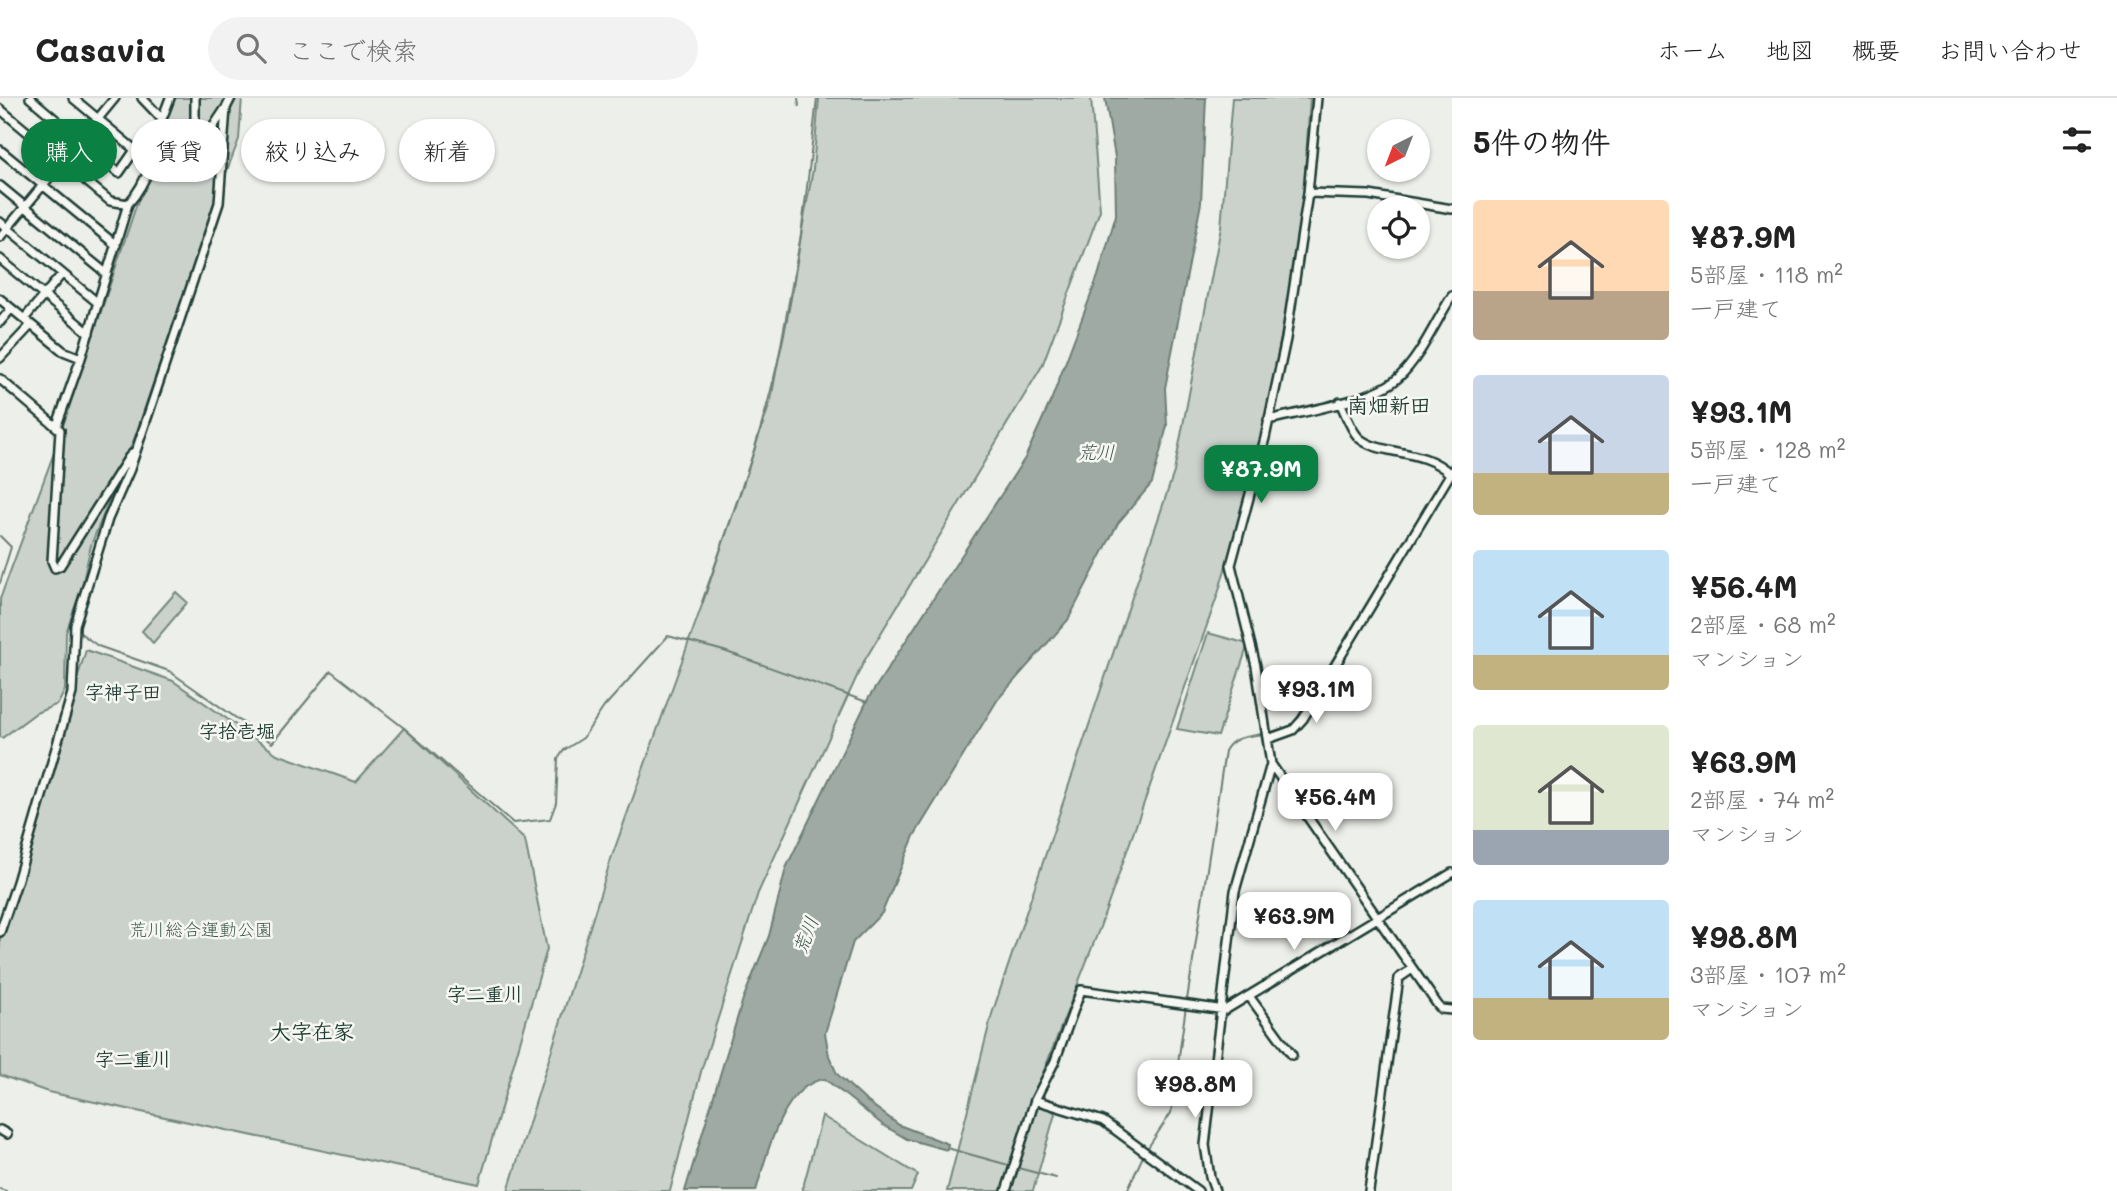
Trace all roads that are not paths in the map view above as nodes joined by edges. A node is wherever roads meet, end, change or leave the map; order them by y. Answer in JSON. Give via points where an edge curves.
{"nodes":[{"id":1,"x":30,"y":98,"type":"edge"},
{"id":2,"x":73,"y":98,"type":"edge"},
{"id":3,"x":114,"y":98,"type":"edge"},
{"id":4,"x":142,"y":98,"type":"edge"},
{"id":5,"x":170,"y":98,"type":"edge"},
{"id":6,"x":195,"y":98,"type":"edge"},
{"id":7,"x":232,"y":98,"type":"edge"},
{"id":8,"x":1317,"y":98,"type":"edge"},
{"id":9,"x":226,"y":108,"type":"junction"},
{"id":10,"x":0,"y":109,"type":"edge"},
{"id":11,"x":96,"y":118,"type":"joint"},
{"id":12,"x":55,"y":119,"type":"edge"},
{"id":13,"x":162,"y":119,"type":"joint"},
{"id":14,"x":21,"y":126,"type":"edge"},
{"id":15,"x":117,"y":136,"type":"edge"},
{"id":16,"x":0,"y":150,"type":"edge"},
{"id":17,"x":117,"y":171,"type":"edge"},
{"id":18,"x":46,"y":182,"type":"edge"},
{"id":19,"x":88,"y":182,"type":"edge"},
{"id":20,"x":144,"y":182,"type":"edge"},
{"id":21,"x":43,"y":185,"type":"junction"},
{"id":22,"x":0,"y":186,"type":"edge"},
{"id":23,"x":1308,"y":193,"type":"junction"},
{"id":24,"x":128,"y":205,"type":"junction"},
{"id":25,"x":25,"y":206,"type":"junction"},
{"id":26,"x":1452,"y":209,"type":"edge"},
{"id":27,"x":0,"y":222,"type":"edge"},
{"id":28,"x":7,"y":228,"type":"junction"},
{"id":29,"x":0,"y":237,"type":"edge"},
{"id":30,"x":116,"y":245,"type":"junction"},
{"id":31,"x":0,"y":259,"type":"edge"},
{"id":32,"x":62,"y":274,"type":"junction"},
{"id":33,"x":107,"y":274,"type":"junction"},
{"id":34,"x":44,"y":295,"type":"junction"},
{"id":35,"x":1452,"y":296,"type":"edge"},
{"id":36,"x":0,"y":299,"type":"edge"},
{"id":37,"x":98,"y":303,"type":"junction"},
{"id":38,"x":11,"y":309,"type":"junction"},
{"id":39,"x":0,"y":322,"type":"edge"},
{"id":40,"x":27,"y":322,"type":"junction"},
{"id":41,"x":89,"y":333,"type":"junction"},
{"id":42,"x":0,"y":358,"type":"edge"},
{"id":43,"x":81,"y":358,"type":"junction"},
{"id":44,"x":0,"y":379,"type":"edge"},
{"id":45,"x":1340,"y":402,"type":"junction"},
{"id":46,"x":1268,"y":420,"type":"junction"},
{"id":47,"x":57,"y":425,"type":"junction"},
{"id":48,"x":135,"y":451,"type":"junction"},
{"id":49,"x":1448,"y":471,"type":"edge"},
{"id":50,"x":1268,"y":739,"type":"junction"},
{"id":51,"x":1271,"y":764,"type":"junction"},
{"id":52,"x":1452,"y":873,"type":"edge"},
{"id":53,"x":1376,"y":917,"type":"junction"},
{"id":54,"x":0,"y":932,"type":"edge"},
{"id":55,"x":1412,"y":969,"type":"junction"},
{"id":56,"x":1249,"y":996,"type":"junction"},
{"id":57,"x":1220,"y":1010,"type":"junction"},
{"id":58,"x":1452,"y":1010,"type":"edge"},
{"id":59,"x":1292,"y":1055,"type":"dead end"},
{"id":60,"x":1035,"y":1100,"type":"junction"},
{"id":61,"x":1006,"y":1191,"type":"edge"},
{"id":62,"x":1198,"y":1191,"type":"edge"},
{"id":63,"x":1215,"y":1191,"type":"edge"},
{"id":64,"x":1369,"y":1191,"type":"edge"}],
"edges":[{"from":1,"to":12,"type":"street"},
{"from":2,"to":11,"type":"street"},
{"from":3,"to":11,"type":"street"},
{"from":4,"to":13,"type":"street"},
{"from":5,"to":13,"type":"street"},
{"from":6,"to":9,"type":"street","via":[[195,154]]},
{"from":7,"to":9,"type":"street"},
{"from":8,"to":23,"type":"street"},
{"from":9,"to":48,"type":"street","via":[[219,203]]},
{"from":10,"to":14,"type":"street"},
{"from":15,"to":17,"type":"street","via":[[136,153]]},
{"from":16,"to":21,"type":"street"},
{"from":18,"to":21,"type":"street"},
{"from":19,"to":24,"type":"street","via":[[110,201]]},
{"from":20,"to":24,"type":"street"},
{"from":21,"to":25,"type":"street"},
{"from":21,"to":30,"type":"street"},
{"from":22,"to":25,"type":"street"},
{"from":23,"to":26,"type":"street","via":[[1368,195]]},
{"from":23,"to":46,"type":"street","via":[[1286,339]]},
{"from":24,"to":30,"type":"street"},
{"from":25,"to":28,"type":"street"},
{"from":25,"to":33,"type":"street"},
{"from":27,"to":28,"type":"street"},
{"from":28,"to":29,"type":"street"},
{"from":28,"to":32,"type":"street"},
{"from":30,"to":33,"type":"street"},
{"from":31,"to":34,"type":"street"},
{"from":32,"to":34,"type":"street"},
{"from":32,"to":37,"type":"street"},
{"from":33,"to":37,"type":"street"},
{"from":34,"to":40,"type":"street"},
{"from":34,"to":41,"type":"street"},
{"from":35,"to":45,"type":"street","via":[[1398,378]]},
{"from":36,"to":38,"type":"street"},
{"from":37,"to":41,"type":"street"},
{"from":38,"to":39,"type":"street"},
{"from":38,"to":40,"type":"street"},
{"from":40,"to":42,"type":"street"},
{"from":40,"to":43,"type":"street","via":[[65,352]]},
{"from":41,"to":43,"type":"street"},
{"from":43,"to":47,"type":"street"},
{"from":44,"to":47,"type":"street"},
{"from":45,"to":46,"type":"street"},
{"from":45,"to":49,"type":"street","via":[[1364,441],[1432,460]]},
{"from":46,"to":50,"type":"street","via":[[1231,565],[1251,642]]},
{"from":47,"to":48,"type":"street","via":[[61,440],[55,568]]},
{"from":48,"to":54,"type":"street","via":[[75,625],[72,693]]},
{"from":49,"to":50,"type":"street","via":[[1303,719],[1293,730]]},
{"from":50,"to":51,"type":"street"},
{"from":51,"to":53,"type":"street"},
{"from":51,"to":57,"type":"street","via":[[1238,875]]},
{"from":52,"to":53,"type":"street"},
{"from":53,"to":55,"type":"street"},
{"from":53,"to":56,"type":"street"},
{"from":55,"to":58,"type":"street","via":[[1441,1009]]},
{"from":55,"to":64,"type":"street","via":[[1399,978]]},
{"from":56,"to":57,"type":"street"},
{"from":56,"to":59,"type":"street"},
{"from":57,"to":60,"type":"street","via":[[1081,990]]},
{"from":57,"to":63,"type":"street","via":[[1205,1145]]},
{"from":60,"to":61,"type":"street"},
{"from":60,"to":62,"type":"street","via":[[1104,1121]]}]}
